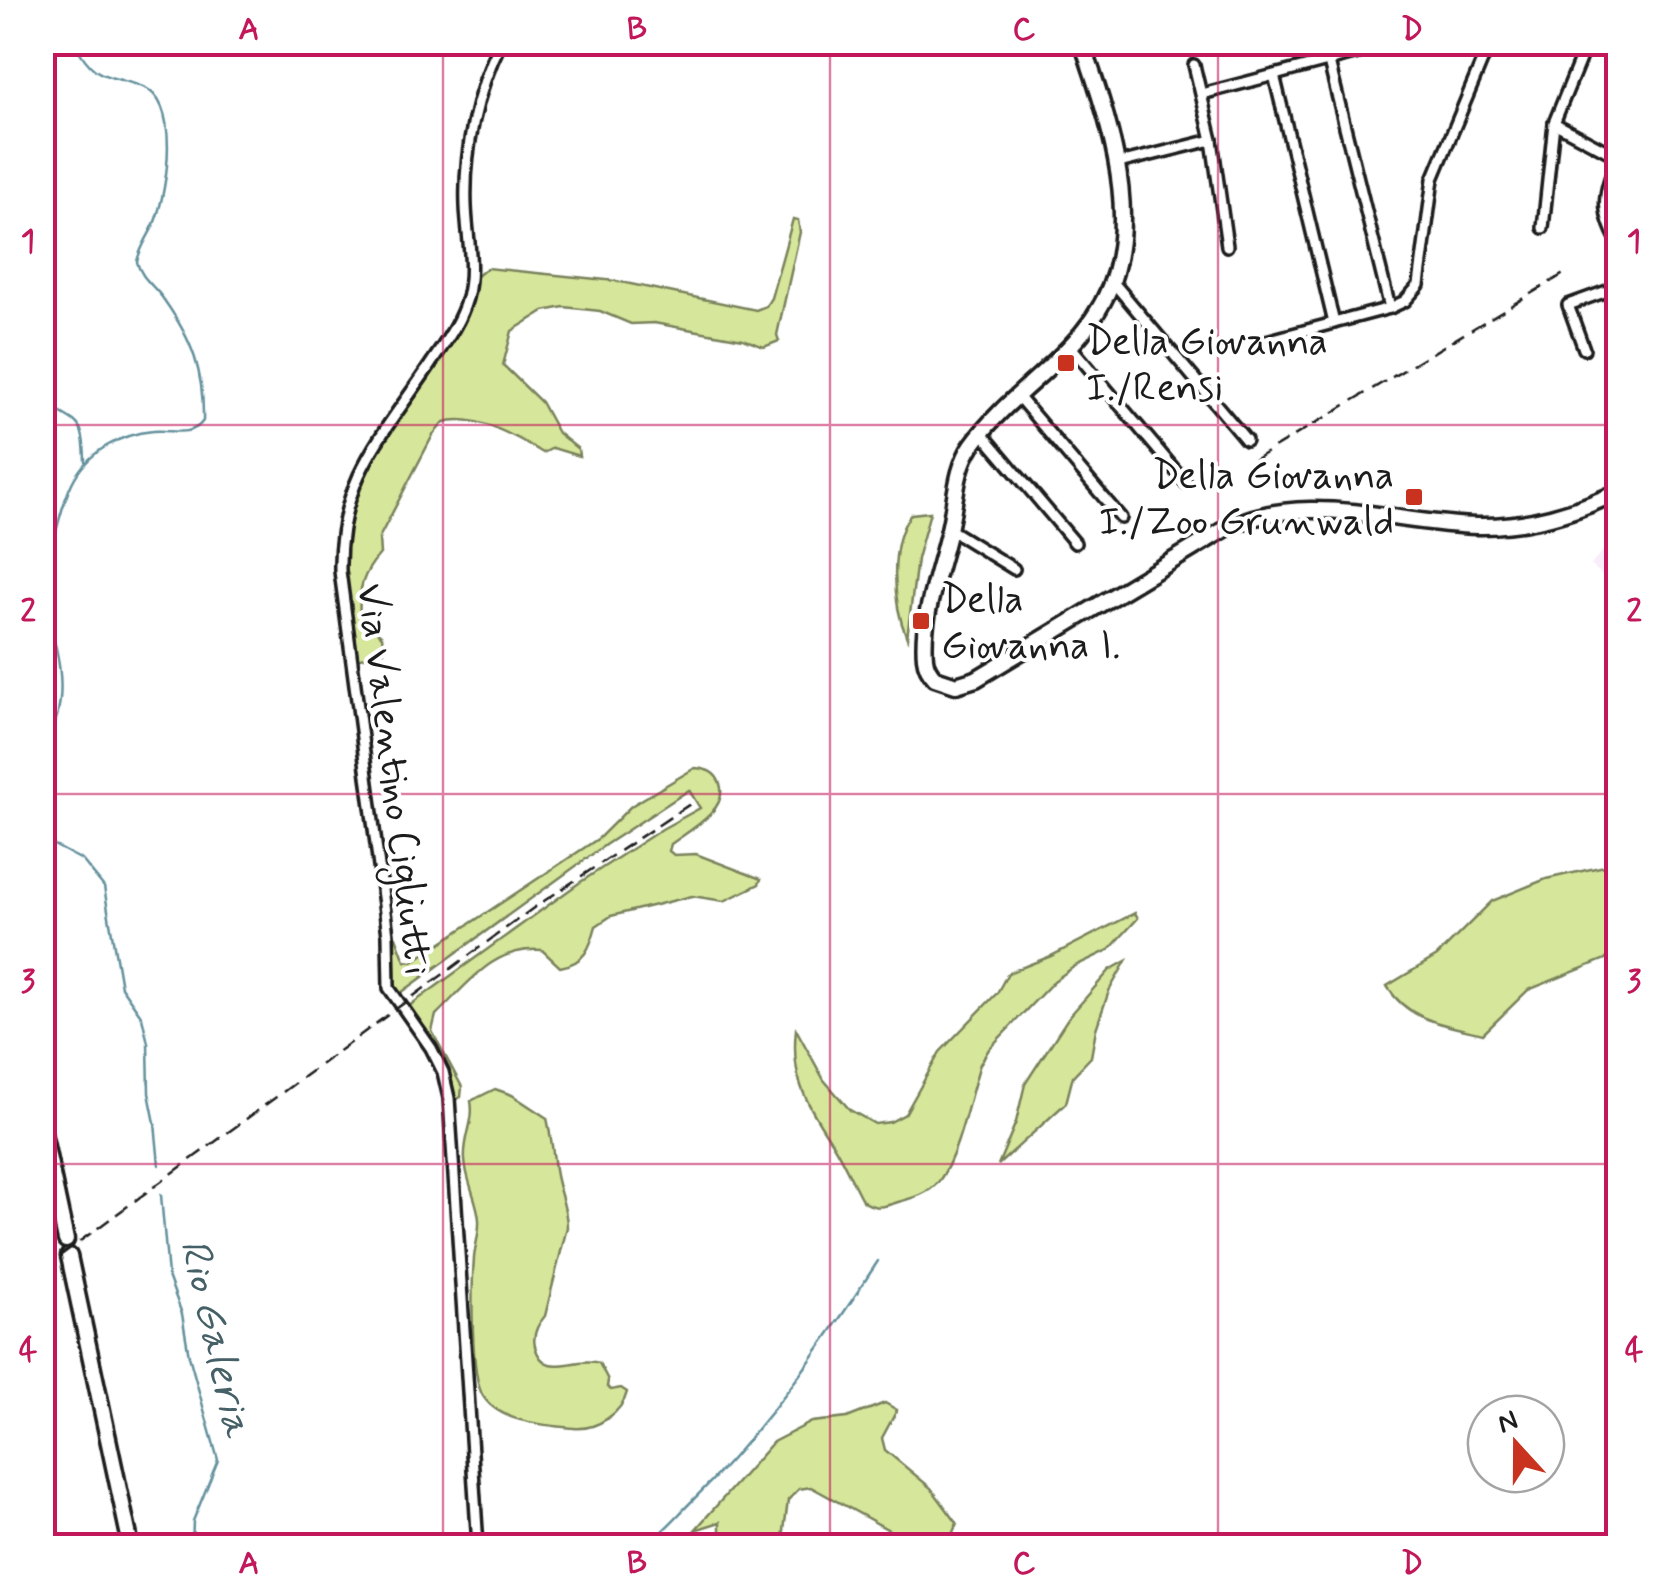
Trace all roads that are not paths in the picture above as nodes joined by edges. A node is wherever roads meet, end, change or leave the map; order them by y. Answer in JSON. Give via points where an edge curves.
{"nodes":[{"id":1,"x":501,"y":42,"type":"edge"},
{"id":2,"x":1082,"y":42,"type":"edge"},
{"id":3,"x":1490,"y":42,"type":"edge"},
{"id":4,"x":1587,"y":42,"type":"edge"},
{"id":5,"x":1394,"y":43,"type":"edge"},
{"id":6,"x":1329,"y":62,"type":"junction"},
{"id":7,"x":1194,"y":66,"type":"dead end"},
{"id":8,"x":1274,"y":75,"type":"junction"},
{"id":9,"x":1202,"y":94,"type":"junction"},
{"id":10,"x":1554,"y":123,"type":"junction"},
{"id":11,"x":1212,"y":140,"type":"junction"},
{"id":12,"x":1618,"y":157,"type":"edge"},
{"id":13,"x":1116,"y":164,"type":"junction"},
{"id":14,"x":1543,"y":228,"type":"dead end"},
{"id":15,"x":1618,"y":242,"type":"edge"},
{"id":16,"x":1226,"y":246,"type":"dead end"},
{"id":17,"x":1112,"y":281,"type":"junction"},
{"id":18,"x":1618,"y":286,"type":"edge"},
{"id":19,"x":1390,"y":308,"type":"junction"},
{"id":20,"x":1334,"y":323,"type":"junction"},
{"id":21,"x":1266,"y":341,"type":"dead end"},
{"id":22,"x":1072,"y":348,"type":"junction"},
{"id":23,"x":1584,"y":348,"type":"dead end"},
{"id":24,"x":1016,"y":394,"type":"junction"},
{"id":25,"x":982,"y":433,"type":"junction"},
{"id":26,"x":1246,"y":440,"type":"dead end"},
{"id":27,"x":1186,"y":483,"type":"dead end"},
{"id":28,"x":1618,"y":492,"type":"edge"},
{"id":29,"x":1121,"y":518,"type":"dead end"},
{"id":30,"x":949,"y":529,"type":"junction"},
{"id":31,"x":1075,"y":543,"type":"dead end"},
{"id":32,"x":1014,"y":568,"type":"dead end"},
{"id":33,"x":42,"y":1128,"type":"edge"},
{"id":34,"x":130,"y":1546,"type":"edge"},
{"id":35,"x":478,"y":1546,"type":"edge"}],
"edges":[{"from":1,"to":35,"type":"street","name":"Via Valentino Cigliutti","via":[[469,146],[471,267],[464,306],[357,475],[340,546],[388,936],[386,977],[431,1048],[449,1098]]},
{"from":2,"to":13,"type":"street"},
{"from":3,"to":19,"type":"street","via":[[1434,179],[1418,285]]},
{"from":4,"to":10,"type":"street"},
{"from":5,"to":6,"type":"street"},
{"from":6,"to":8,"type":"street"},
{"from":6,"to":19,"type":"street"},
{"from":7,"to":9,"type":"street"},
{"from":8,"to":9,"type":"street"},
{"from":8,"to":20,"type":"street"},
{"from":9,"to":11,"type":"street"},
{"from":10,"to":12,"type":"street"},
{"from":10,"to":14,"type":"street"},
{"from":11,"to":13,"type":"street"},
{"from":11,"to":16,"type":"street"},
{"from":12,"to":15,"type":"street","via":[[1604,200]]},
{"from":13,"to":17,"type":"street","via":[[1123,216]]},
{"from":17,"to":22,"type":"street"},
{"from":17,"to":26,"type":"street"},
{"from":18,"to":23,"type":"street","via":[[1568,305]]},
{"from":19,"to":20,"type":"street"},
{"from":20,"to":21,"type":"street"},
{"from":22,"to":24,"type":"street"},
{"from":22,"to":27,"type":"street"},
{"from":24,"to":25,"type":"street"},
{"from":24,"to":29,"type":"street"},
{"from":25,"to":30,"type":"street","via":[[960,470]]},
{"from":25,"to":31,"type":"street"},
{"from":28,"to":30,"type":"street","via":[[1558,515],[1498,525],[1299,510],[1259,514],[956,686],[935,678],[925,660],[933,588]]},
{"from":30,"to":32,"type":"street"},
{"from":33,"to":34,"type":"street"}]}
